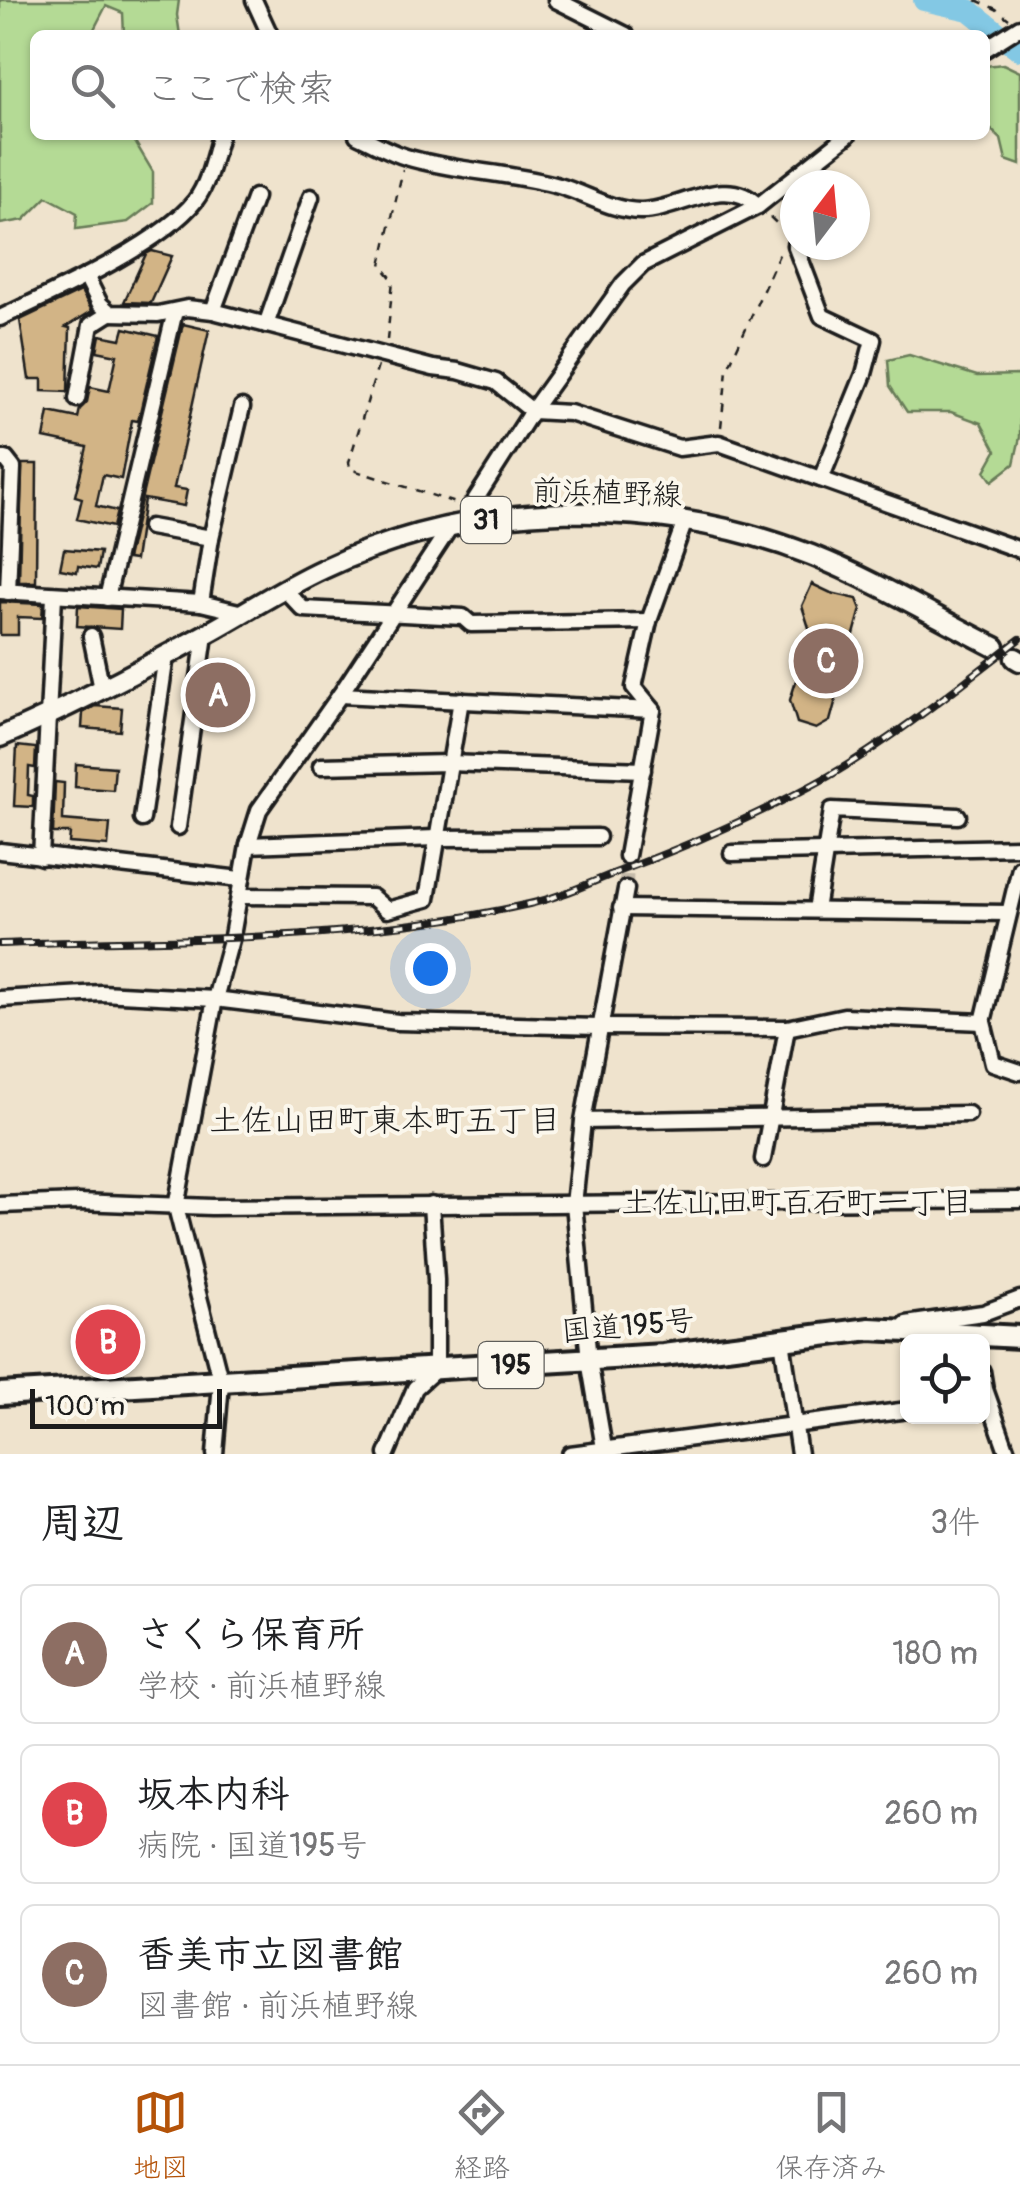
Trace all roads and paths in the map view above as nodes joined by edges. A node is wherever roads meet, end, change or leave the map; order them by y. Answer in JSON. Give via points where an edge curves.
{"nodes":[{"id":1,"x":254,"y":0,"type":"edge"},
{"id":2,"x":556,"y":0,"type":"edge"},
{"id":3,"x":976,"y":0,"type":"edge"},
{"id":4,"x":1019,"y":27,"type":"edge"},
{"id":5,"x":268,"y":30,"type":"edge"},
{"id":6,"x":616,"y":30,"type":"edge"},
{"id":7,"x":990,"y":45,"type":"edge"},
{"id":8,"x":218,"y":140,"type":"edge"},
{"id":9,"x":367,"y":140,"type":"edge"},
{"id":10,"x":841,"y":140,"type":"edge"},
{"id":11,"x":405,"y":157,"type":"junction"},
{"id":12,"x":254,"y":197,"type":"dead end"},
{"id":13,"x":311,"y":197,"type":"dead end"},
{"id":14,"x":758,"y":206,"type":"junction"},
{"id":15,"x":780,"y":228,"type":"edge"},
{"id":16,"x":783,"y":260,"type":"edge"},
{"id":17,"x":800,"y":260,"type":"edge"},
{"id":18,"x":86,"y":276,"type":"junction"},
{"id":19,"x":175,"y":311,"type":"junction"},
{"id":20,"x":213,"y":312,"type":"junction"},
{"id":21,"x":110,"y":314,"type":"junction"},
{"id":22,"x":0,"y":318,"type":"edge"},
{"id":23,"x":266,"y":325,"type":"junction"},
{"id":24,"x":381,"y":354,"type":"junction"},
{"id":25,"x":77,"y":399,"type":"dead end"},
{"id":26,"x":242,"y":407,"type":"dead end"},
{"id":27,"x":532,"y":411,"type":"junction"},
{"id":28,"x":719,"y":443,"type":"junction"},
{"id":29,"x":0,"y":459,"type":"edge"},
{"id":30,"x":821,"y":480,"type":"junction"},
{"id":31,"x":464,"y":518,"type":"junction"},
{"id":32,"x":685,"y":521,"type":"junction"},
{"id":33,"x":150,"y":528,"type":"dead end"},
{"id":34,"x":211,"y":538,"type":"junction"},
{"id":35,"x":1020,"y":550,"type":"edge"},
{"id":36,"x":285,"y":590,"type":"junction"},
{"id":37,"x":4,"y":591,"type":"edge"},
{"id":38,"x":54,"y":596,"type":"junction"},
{"id":39,"x":107,"y":598,"type":"junction"},
{"id":40,"x":202,"y":603,"type":"junction"},
{"id":41,"x":244,"y":613,"type":"junction"},
{"id":42,"x":390,"y":614,"type":"junction"},
{"id":43,"x":648,"y":621,"type":"junction"},
{"id":44,"x":204,"y":635,"type":"junction"},
{"id":45,"x":91,"y":636,"type":"dead end"},
{"id":46,"x":994,"y":647,"type":"dead end"},
{"id":47,"x":166,"y":656,"type":"junction"},
{"id":48,"x":102,"y":689,"type":"junction"},
{"id":49,"x":340,"y":695,"type":"junction"},
{"id":50,"x":461,"y":700,"type":"junction"},
{"id":51,"x":653,"y":710,"type":"junction"},
{"id":52,"x":50,"y":716,"type":"junction"},
{"id":53,"x":0,"y":737,"type":"edge"},
{"id":54,"x":448,"y":764,"type":"junction"},
{"id":55,"x":321,"y":766,"type":"dead end"},
{"id":56,"x":642,"y":770,"type":"junction"},
{"id":57,"x":958,"y":816,"type":"dead end"},
{"id":58,"x":142,"y":819,"type":"dead end"},
{"id":59,"x":178,"y":827,"type":"dead end"},
{"id":60,"x":598,"y":837,"type":"dead end"},
{"id":61,"x":436,"y":838,"type":"junction"},
{"id":62,"x":248,"y":845,"type":"junction"},
{"id":63,"x":1020,"y":847,"type":"edge"},
{"id":64,"x":0,"y":851,"type":"edge"},
{"id":65,"x":826,"y":852,"type":"junction"},
{"id":66,"x":732,"y":854,"type":"dead end"},
{"id":67,"x":627,"y":856,"type":"tunnel mouth"},
{"id":68,"x":41,"y":857,"type":"junction"},
{"id":69,"x":1020,"y":868,"type":"edge"},
{"id":70,"x":240,"y":879,"type":"junction"},
{"id":71,"x":626,"y":889,"type":"tunnel mouth"},
{"id":72,"x":238,"y":896,"type":"junction"},
{"id":73,"x":622,"y":908,"type":"junction"},
{"id":74,"x":816,"y":910,"type":"junction"},
{"id":75,"x":1008,"y":912,"type":"junction"},
{"id":76,"x":0,"y":998,"type":"edge"},
{"id":77,"x":215,"y":998,"type":"junction"},
{"id":78,"x":983,"y":1022,"type":"junction"},
{"id":79,"x":599,"y":1027,"type":"junction"},
{"id":80,"x":787,"y":1028,"type":"junction"},
{"id":81,"x":1020,"y":1072,"type":"edge"},
{"id":82,"x":968,"y":1114,"type":"dead end"},
{"id":83,"x":770,"y":1118,"type":"junction"},
{"id":84,"x":583,"y":1121,"type":"junction"},
{"id":85,"x":763,"y":1159,"type":"dead end"},
{"id":86,"x":1020,"y":1200,"type":"edge"},
{"id":87,"x":431,"y":1204,"type":"junction"},
{"id":88,"x":574,"y":1204,"type":"junction"},
{"id":89,"x":0,"y":1205,"type":"edge"},
{"id":90,"x":176,"y":1207,"type":"junction"},
{"id":91,"x":1020,"y":1298,"type":"edge"},
{"id":92,"x":870,"y":1329,"type":"junction"},
{"id":93,"x":929,"y":1334,"type":"edge"},
{"id":94,"x":990,"y":1338,"type":"edge"},
{"id":95,"x":1020,"y":1338,"type":"edge"},
{"id":96,"x":782,"y":1340,"type":"junction"},
{"id":97,"x":589,"y":1360,"type":"junction"},
{"id":98,"x":436,"y":1369,"type":"junction"},
{"id":99,"x":221,"y":1383,"type":"junction"},
{"id":100,"x":0,"y":1394,"type":"edge"},
{"id":101,"x":990,"y":1410,"type":"edge"},
{"id":102,"x":900,"y":1411,"type":"edge"},
{"id":103,"x":794,"y":1424,"type":"junction"},
{"id":104,"x":604,"y":1453,"type":"edge"},
{"id":105,"x":215,"y":1454,"type":"edge"},
{"id":106,"x":386,"y":1454,"type":"edge"},
{"id":107,"x":570,"y":1454,"type":"edge"},
{"id":108,"x":799,"y":1454,"type":"edge"},
{"id":109,"x":1008,"y":1454,"type":"edge"}],
"edges":[{"from":1,"to":5,"type":"street"},
{"from":2,"to":6,"type":"street"},
{"from":3,"to":4,"type":"path"},
{"from":4,"to":7,"type":"street"},
{"from":8,"to":18,"type":"street","via":[[198,198],[175,223]]},
{"from":9,"to":11,"type":"street"},
{"from":10,"to":14,"type":"street"},
{"from":11,"to":14,"type":"street","via":[[558,186],[621,210],[646,212],[728,192]]},
{"from":11,"to":24,"type":"path","via":[[382,265],[393,280]]},
{"from":12,"to":20,"type":"street"},
{"from":13,"to":23,"type":"street"},
{"from":14,"to":15,"type":"path"},
{"from":14,"to":27,"type":"street","via":[[643,264]]},
{"from":16,"to":28,"type":"path","via":[[727,370]]},
{"from":17,"to":30,"type":"street","via":[[822,316],[872,340]]},
{"from":18,"to":21,"type":"street"},
{"from":18,"to":22,"type":"street"},
{"from":19,"to":20,"type":"street"},
{"from":19,"to":21,"type":"street"},
{"from":19,"to":39,"type":"street"},
{"from":20,"to":23,"type":"street"},
{"from":21,"to":25,"type":"street","via":[[91,325]]},
{"from":23,"to":24,"type":"street"},
{"from":24,"to":27,"type":"street","via":[[496,382]]},
{"from":24,"to":31,"type":"path","via":[[350,469]]},
{"from":26,"to":34,"type":"street"},
{"from":27,"to":28,"type":"street","via":[[570,414],[679,448]]},
{"from":27,"to":31,"type":"street"},
{"from":28,"to":30,"type":"street"},
{"from":29,"to":37,"type":"street","via":[[13,468]]},
{"from":30,"to":35,"type":"street"},
{"from":31,"to":32,"type":"main road","name":"前浜植野線","number":"31","via":[[591,514]]},
{"from":31,"to":36,"type":"main road","name":"前浜植野線","number":"31","via":[[361,553]]},
{"from":31,"to":42,"type":"street"},
{"from":32,"to":43,"type":"street"},
{"from":32,"to":46,"type":"main road","name":"前浜植野線","number":"31","via":[[810,555]]},
{"from":33,"to":34,"type":"street"},
{"from":34,"to":40,"type":"street"},
{"from":36,"to":41,"type":"main road","name":"前浜植野線","number":"31"},
{"from":36,"to":42,"type":"street","via":[[303,609]]},
{"from":37,"to":38,"type":"street"},
{"from":38,"to":39,"type":"street"},
{"from":38,"to":52,"type":"street"},
{"from":39,"to":40,"type":"street"},
{"from":40,"to":41,"type":"street"},
{"from":41,"to":44,"type":"main road","name":"前浜植野線","number":"31"},
{"from":42,"to":43,"type":"street","via":[[463,616],[471,624]]},
{"from":42,"to":49,"type":"street"},
{"from":43,"to":51,"type":"street","via":[[634,687]]},
{"from":44,"to":47,"type":"main road","name":"前浜植野線","number":"31"},
{"from":44,"to":59,"type":"street"},
{"from":45,"to":48,"type":"street"},
{"from":47,"to":48,"type":"main road","name":"前浜植野線","number":"31"},
{"from":47,"to":58,"type":"street"},
{"from":48,"to":52,"type":"main road","name":"前浜植野線","number":"31"},
{"from":49,"to":50,"type":"street"},
{"from":49,"to":62,"type":"street","via":[[259,810]]},
{"from":50,"to":51,"type":"street"},
{"from":50,"to":54,"type":"street"},
{"from":51,"to":56,"type":"street"},
{"from":52,"to":53,"type":"main road","name":"前浜植野線","number":"31"},
{"from":52,"to":68,"type":"street"},
{"from":54,"to":55,"type":"street"},
{"from":54,"to":56,"type":"street"},
{"from":54,"to":61,"type":"street"},
{"from":56,"to":67,"type":"street"},
{"from":57,"to":65,"type":"street","via":[[832,810]]},
{"from":60,"to":61,"type":"street"},
{"from":61,"to":62,"type":"street"},
{"from":61,"to":72,"type":"street","via":[[426,899],[387,910],[372,897]]},
{"from":62,"to":70,"type":"street"},
{"from":63,"to":65,"type":"street"},
{"from":64,"to":68,"type":"street"},
{"from":65,"to":66,"type":"street"},
{"from":65,"to":74,"type":"street"},
{"from":68,"to":70,"type":"street"},
{"from":69,"to":75,"type":"street"},
{"from":70,"to":72,"type":"street"},
{"from":71,"to":73,"type":"street"},
{"from":72,"to":77,"type":"street"},
{"from":73,"to":74,"type":"street"},
{"from":73,"to":79,"type":"street"},
{"from":74,"to":75,"type":"street"},
{"from":75,"to":78,"type":"street"},
{"from":76,"to":77,"type":"street","via":[[101,992]]},
{"from":77,"to":79,"type":"street","via":[[398,1022]]},
{"from":77,"to":90,"type":"street"},
{"from":78,"to":80,"type":"street","via":[[844,1016]]},
{"from":78,"to":81,"type":"street","via":[[993,1063]]},
{"from":79,"to":80,"type":"street"},
{"from":79,"to":84,"type":"street"},
{"from":80,"to":83,"type":"street"},
{"from":82,"to":83,"type":"street"},
{"from":83,"to":84,"type":"street"},
{"from":83,"to":85,"type":"street"},
{"from":84,"to":88,"type":"street"},
{"from":86,"to":88,"type":"street"},
{"from":87,"to":88,"type":"street"},
{"from":87,"to":90,"type":"street"},
{"from":87,"to":98,"type":"street"},
{"from":88,"to":97,"type":"street"},
{"from":89,"to":90,"type":"street"},
{"from":90,"to":99,"type":"street"},
{"from":91,"to":92,"type":"street","via":[[983,1313]]},
{"from":92,"to":93,"type":"highway","name":"国道195号","number":"195"},
{"from":92,"to":96,"type":"highway","name":"国道195号","number":"195"},
{"from":94,"to":95,"type":"highway","name":"国道195号","number":"195"},
{"from":96,"to":97,"type":"highway","name":"国道195号","number":"195"},
{"from":96,"to":103,"type":"street"},
{"from":97,"to":98,"type":"highway","name":"国道195号","number":"195"},
{"from":97,"to":104,"type":"street"},
{"from":98,"to":99,"type":"highway","name":"国道195号","number":"195"},
{"from":98,"to":106,"type":"street","via":[[415,1388]]},
{"from":99,"to":100,"type":"highway","name":"国道195号","number":"195"},
{"from":99,"to":105,"type":"street"},
{"from":101,"to":109,"type":"street"},
{"from":102,"to":103,"type":"street"},
{"from":103,"to":104,"type":"street"},
{"from":103,"to":108,"type":"street"},
{"from":104,"to":107,"type":"street"}]}
